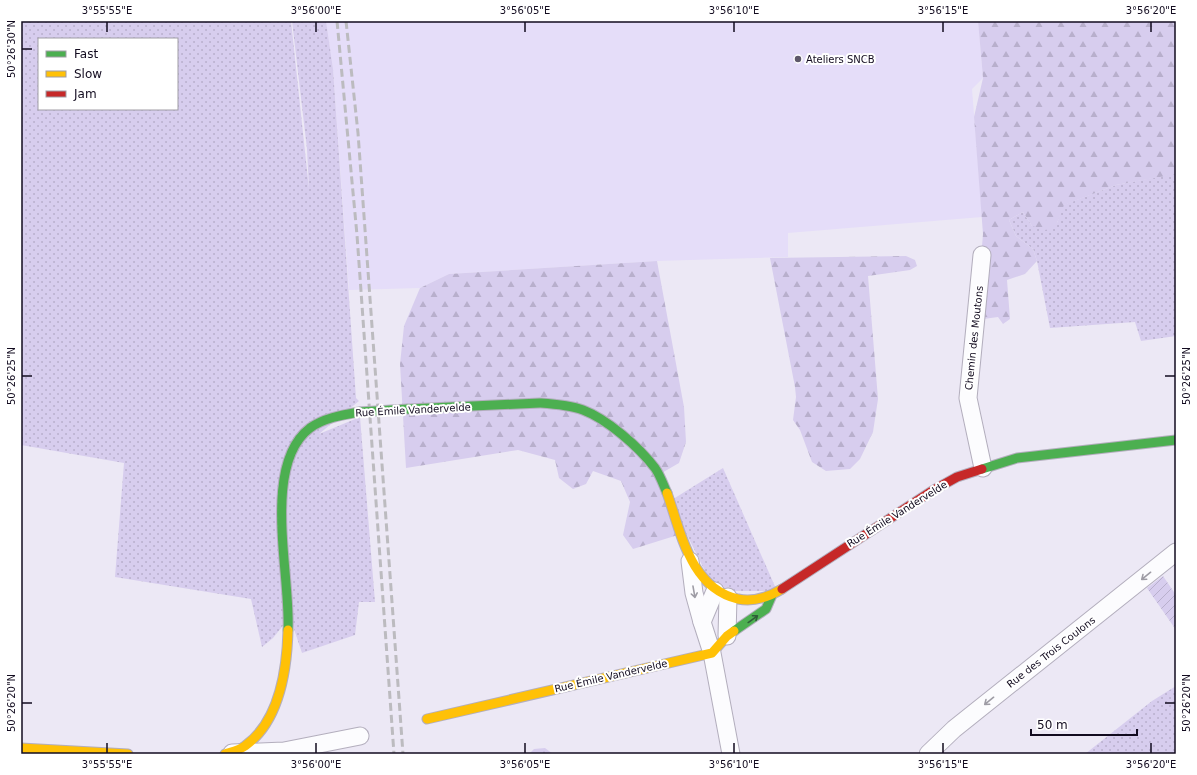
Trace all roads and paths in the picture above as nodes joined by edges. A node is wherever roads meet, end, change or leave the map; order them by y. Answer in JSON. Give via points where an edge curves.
{"nodes":[{"id":1,"x":982,"y":255,"type":"dead end"},
{"id":2,"x":1176,"y":440,"type":"edge"},
{"id":3,"x":982,"y":468,"type":"junction"},
{"id":4,"x":1176,"y":552,"type":"edge"},
{"id":5,"x":690,"y":560,"type":"junction"},
{"id":6,"x":722,"y":594,"type":"junction"},
{"id":7,"x":772,"y":595,"type":"junction"},
{"id":8,"x":702,"y":622,"type":"junction"},
{"id":9,"x":727,"y":636,"type":"junction"},
{"id":10,"x":712,"y":653,"type":"junction"},
{"id":11,"x":427,"y":719,"type":"dead end"},
{"id":12,"x":360,"y":736,"type":"dead end"},
{"id":13,"x":21,"y":748,"type":"edge"},
{"id":14,"x":128,"y":754,"type":"edge"},
{"id":15,"x":227,"y":754,"type":"edge"},
{"id":16,"x":730,"y":754,"type":"edge"},
{"id":17,"x":928,"y":754,"type":"edge"}],
"edges":[{"from":1,"to":3,"type":"street","name":"Chemin des Moutons","via":[[968,398]]},
{"from":2,"to":3,"type":"main road","name":"Rue Émile Vandervelde","via":[[1033,456]]},
{"from":3,"to":7,"type":"main road","name":"Rue Émile Vandervelde","via":[[957,477],[932,491]]},
{"from":4,"to":17,"type":"street","name":"Rue des Trois Coulons","one_way":true,"via":[[944,737]]},
{"from":5,"to":6,"type":"main road","name":"Rue Émile Vandervelde"},
{"from":5,"to":8,"type":"street","one_way":true,"via":[[694,593]]},
{"from":5,"to":15,"type":"main road","name":"Rue Émile Vandervelde","bridge":true,"via":[[659,474],[644,455],[584,410],[538,403],[359,412],[332,416],[298,441],[287,464],[282,523],[289,616],[280,692],[272,715],[254,741],[245,748]]},
{"from":6,"to":7,"type":"main road","name":"Rue Émile Vandervelde","via":[[746,600]]},
{"from":6,"to":8,"type":"street"},
{"from":6,"to":9,"type":"street"},
{"from":9,"to":7,"type":"main road","name":"Rue Émile Vandervelde","one_way":true,"via":[[766,609]]},
{"from":8,"to":10,"type":"street"},
{"from":9,"to":10,"type":"main road","name":"Rue Émile Vandervelde"},
{"from":10,"to":11,"type":"main road","name":"Rue Émile Vandervelde"},
{"from":10,"to":16,"type":"street"},
{"from":12,"to":15,"type":"street","name":"Rue Émile Vandervelde","via":[[284,751]]},
{"from":13,"to":14,"type":"main road"}]}
